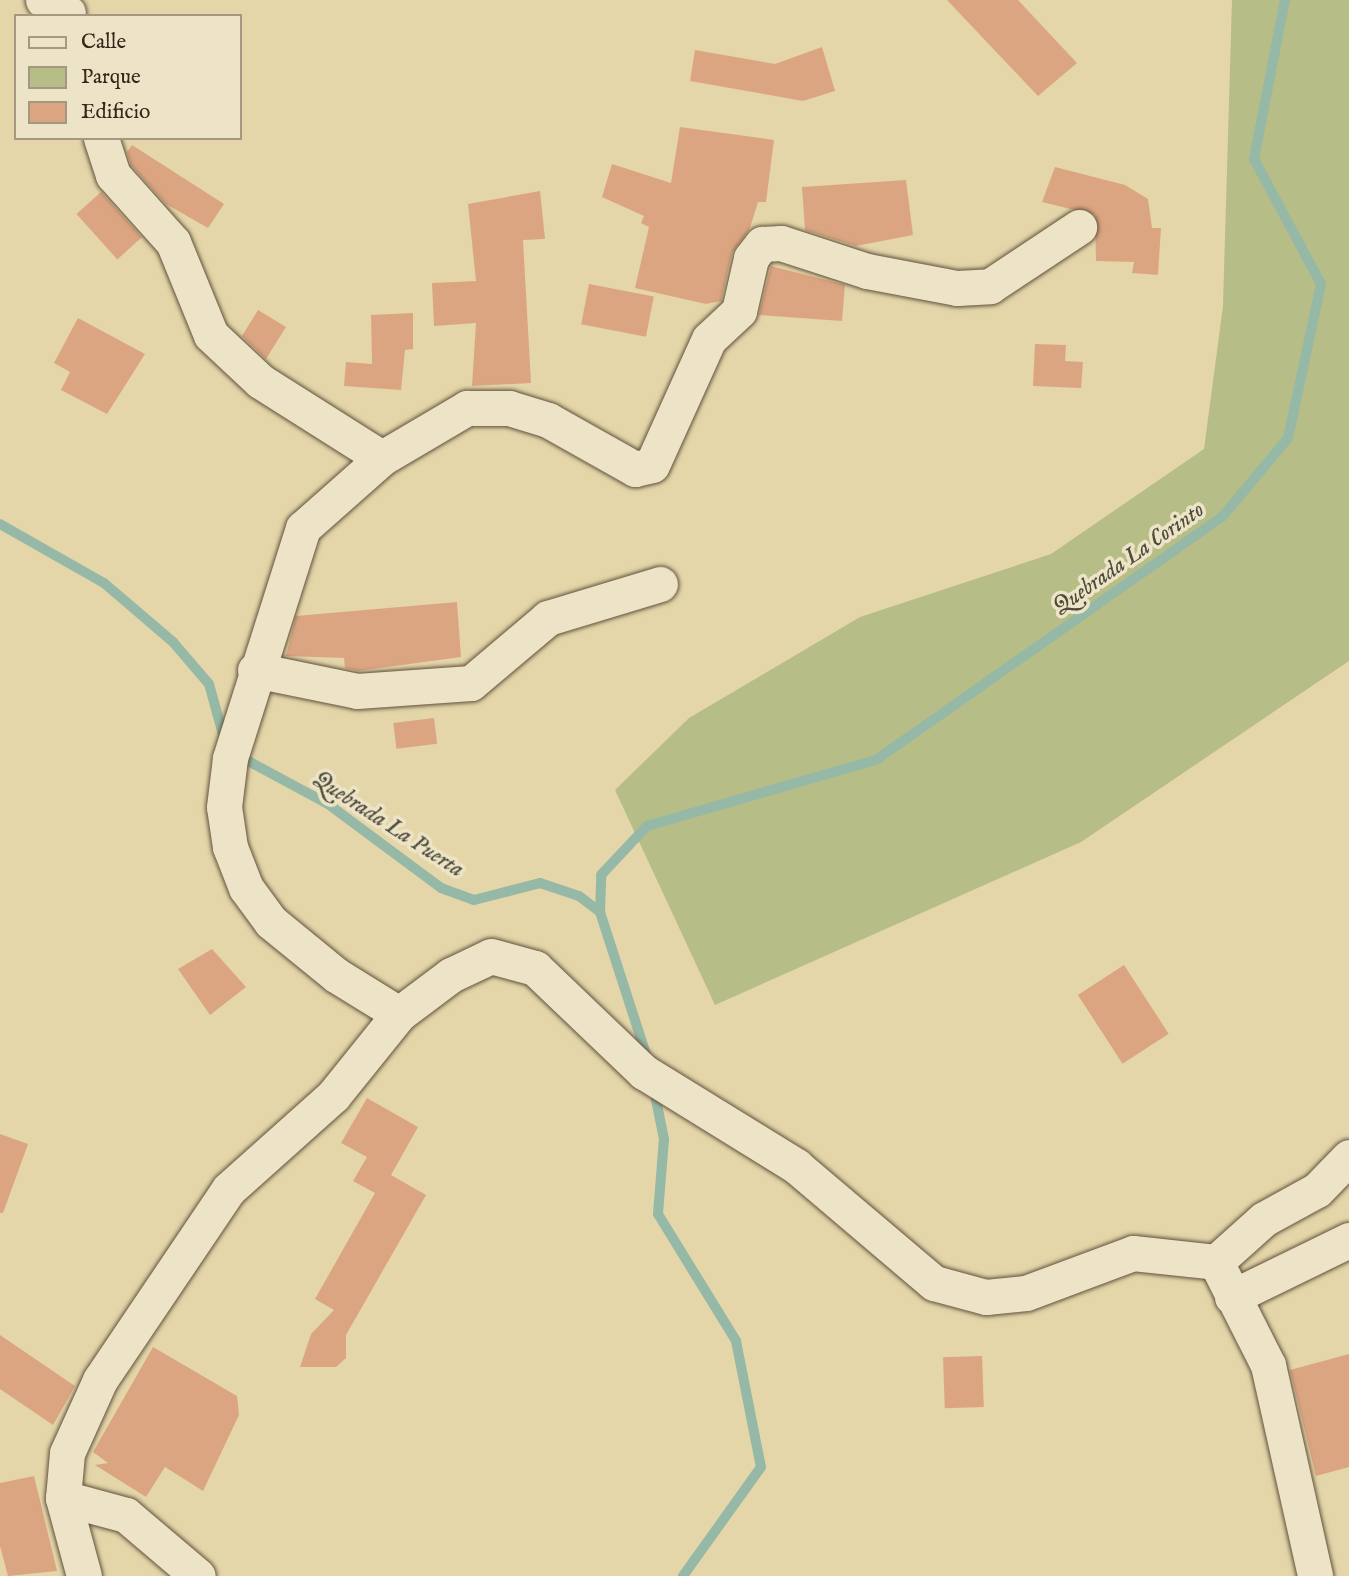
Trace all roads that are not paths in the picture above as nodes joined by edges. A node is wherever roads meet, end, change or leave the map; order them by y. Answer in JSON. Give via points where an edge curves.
{"nodes":[{"id":1,"x":102,"y":140,"type":"edge"},
{"id":2,"x":1079,"y":227,"type":"dead end"},
{"id":3,"x":382,"y":458,"type":"junction"},
{"id":4,"x":660,"y":584,"type":"dead end"},
{"id":5,"x":255,"y":670,"type":"junction"},
{"id":6,"x":399,"y":1014,"type":"junction"},
{"id":7,"x":1349,"y":1157,"type":"edge"},
{"id":8,"x":1349,"y":1240,"type":"edge"},
{"id":9,"x":1216,"y":1262,"type":"junction"},
{"id":10,"x":1232,"y":1297,"type":"junction"},
{"id":11,"x":63,"y":1498,"type":"junction"},
{"id":12,"x":83,"y":1576,"type":"edge"},
{"id":13,"x":198,"y":1576,"type":"edge"},
{"id":14,"x":1315,"y":1576,"type":"edge"}],
"edges":[{"from":1,"to":3,"type":"street","via":[[113,175],[173,242],[211,335],[241,367]]},
{"from":2,"to":3,"type":"street","via":[[990,286],[957,288],[867,271],[781,243],[762,244],[751,258],[739,312],[709,339],[652,465],[635,469],[548,420],[509,408],[467,408]]},
{"from":3,"to":5,"type":"street","via":[[303,528]]},
{"from":4,"to":5,"type":"street","via":[[592,600],[548,618],[471,683],[357,691]]},
{"from":5,"to":6,"type":"street","via":[[232,751],[224,807],[246,888],[271,922],[336,975]]},
{"from":6,"to":9,"type":"street","via":[[451,975],[491,956],[535,968],[652,1078],[796,1166],[912,1267],[954,1291],[986,1297],[1026,1293],[1133,1252]]},
{"from":6,"to":11,"type":"street","via":[[333,1096],[229,1189],[100,1380],[68,1453]]},
{"from":7,"to":9,"type":"street","via":[[1317,1190],[1264,1219]]},
{"from":8,"to":10,"type":"street"},
{"from":9,"to":10,"type":"street"},
{"from":10,"to":14,"type":"street","via":[[1268,1365]]},
{"from":11,"to":12,"type":"street"},
{"from":11,"to":13,"type":"street","via":[[126,1515]]}]}
